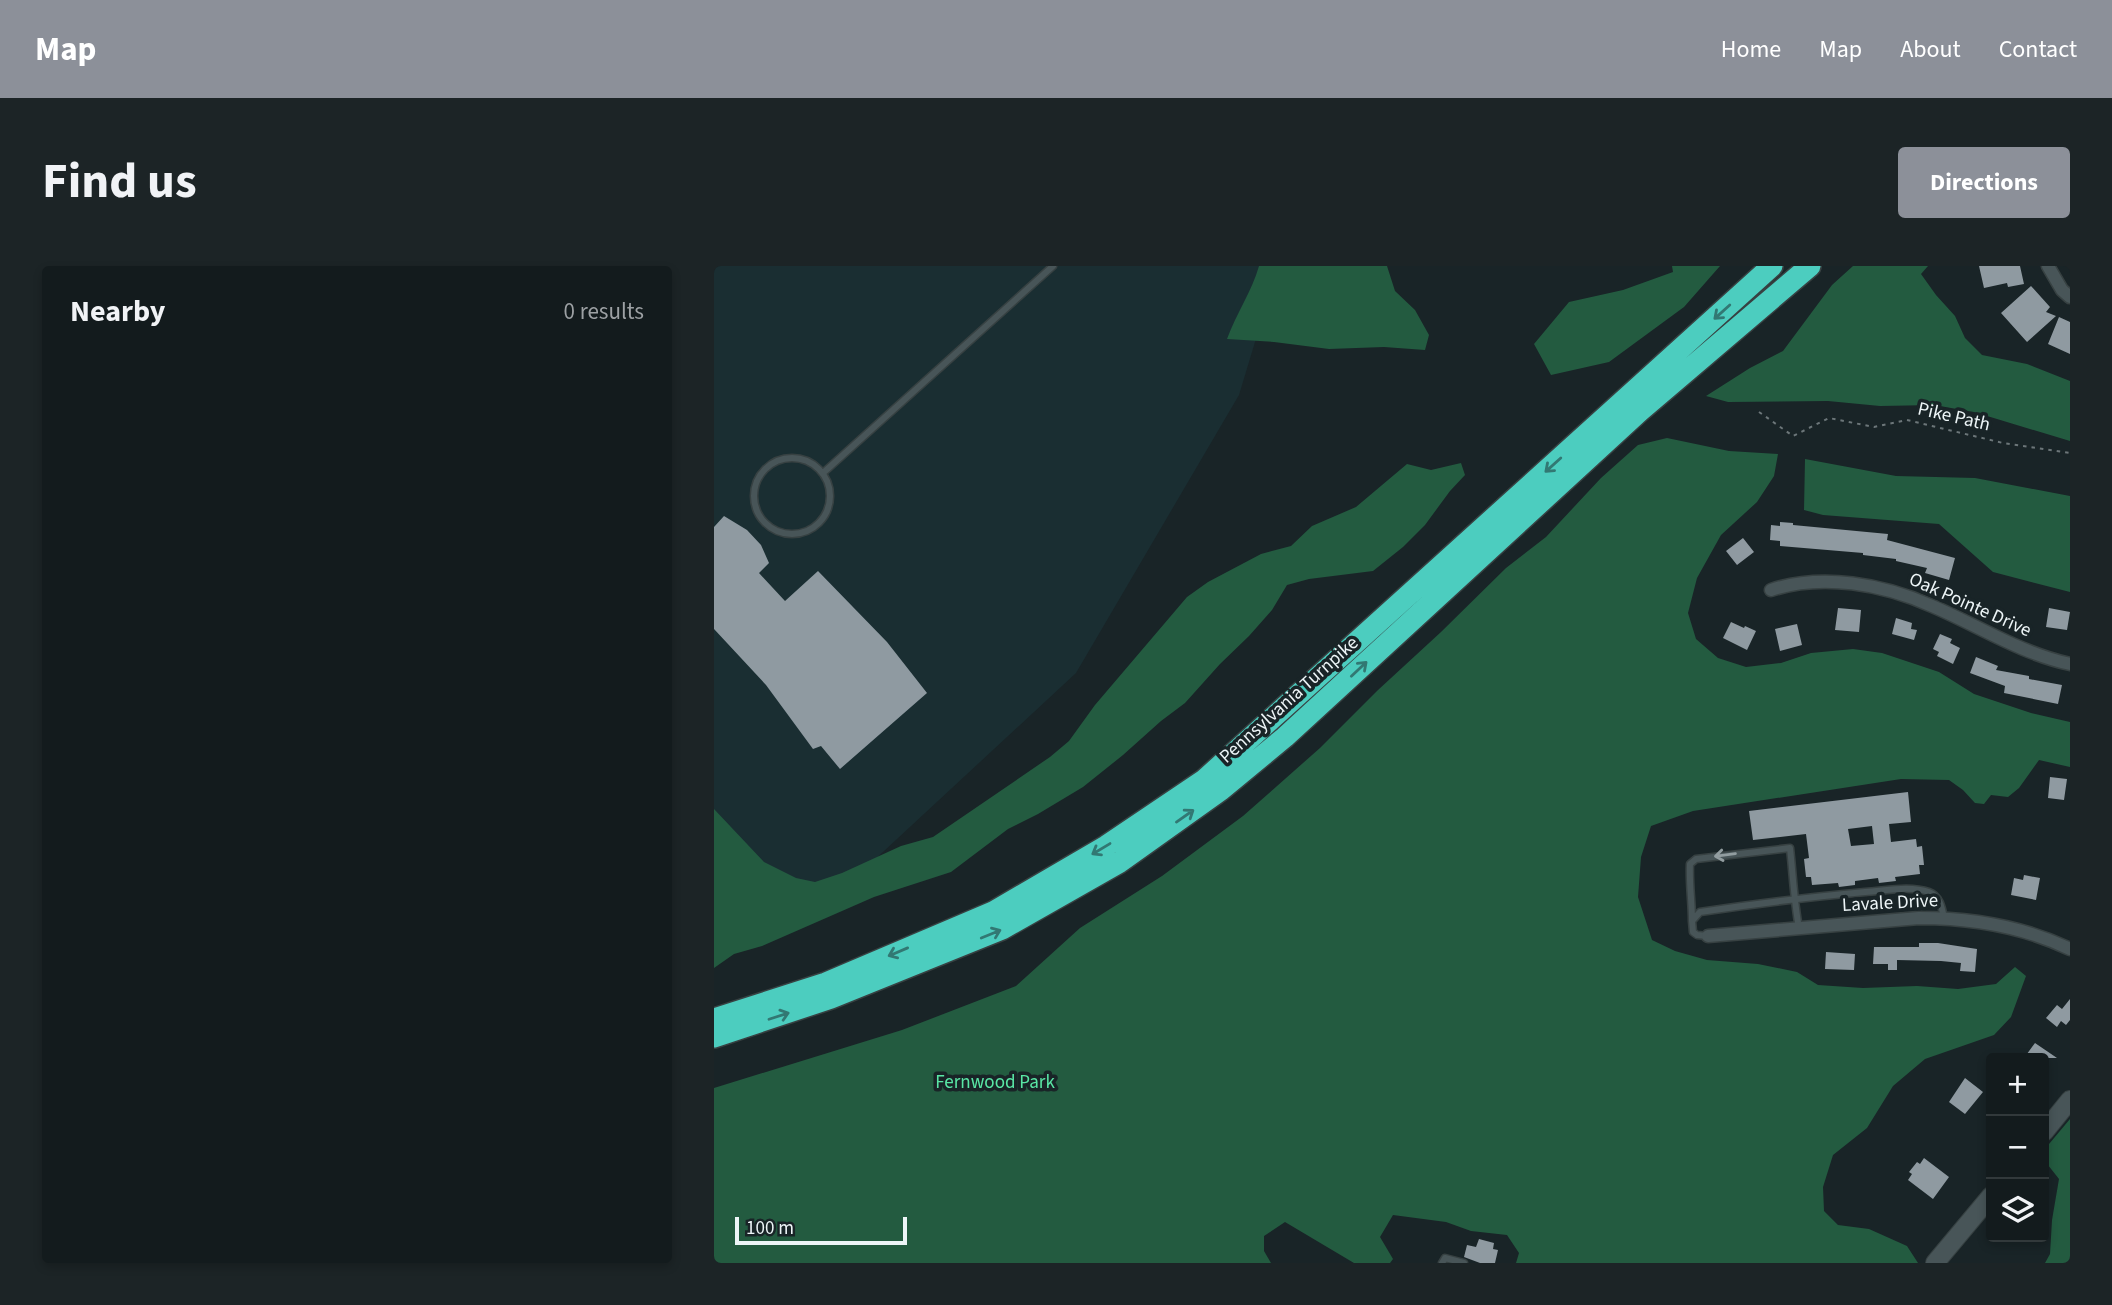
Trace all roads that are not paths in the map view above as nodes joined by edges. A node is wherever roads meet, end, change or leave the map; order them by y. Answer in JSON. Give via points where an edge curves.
{"nodes":[{"id":1,"x":1053,"y":266,"type":"edge"},
{"id":2,"x":1772,"y":266,"type":"edge"},
{"id":3,"x":1810,"y":266,"type":"edge"},
{"id":4,"x":2048,"y":266,"type":"edge"},
{"id":5,"x":2070,"y":297,"type":"edge"},
{"id":6,"x":823,"y":473,"type":"junction"},
{"id":7,"x":1771,"y":590,"type":"dead end"},
{"id":8,"x":2070,"y":664,"type":"edge"},
{"id":9,"x":1794,"y":900,"type":"junction"},
{"id":10,"x":1944,"y":918,"type":"junction"},
{"id":11,"x":1692,"y":921,"type":"junction"},
{"id":12,"x":1798,"y":928,"type":"junction"},
{"id":13,"x":1708,"y":936,"type":"joint"},
{"id":14,"x":2070,"y":949,"type":"edge"},
{"id":15,"x":714,"y":1020,"type":"edge"},
{"id":16,"x":714,"y":1037,"type":"edge"},
{"id":17,"x":2070,"y":1100,"type":"edge"},
{"id":18,"x":2049,"y":1126,"type":"edge"},
{"id":19,"x":1986,"y":1202,"type":"edge"},
{"id":20,"x":1442,"y":1263,"type":"edge"},
{"id":21,"x":1464,"y":1263,"type":"edge"},
{"id":22,"x":1934,"y":1263,"type":"edge"}],
"edges":[{"from":1,"to":6,"type":"lane"},
{"from":2,"to":15,"type":"highway","name":"Pennsylvania Turnpike","one_way":true,"via":[[1204,780],[1106,846],[993,912],[826,982]]},
{"from":16,"to":3,"type":"highway","name":"Pennsylvania Turnpike","one_way":true,"via":[[831,998],[1002,929],[1120,862],[1221,790],[1285,737],[1640,411]]},
{"from":4,"to":5,"type":"street"},
{"from":6,"to":6,"type":"lane","via":[[801,458],[783,458],[771,464],[755,485],[754,498],[763,522],[786,534],[800,534],[822,520],[830,498]]},
{"from":7,"to":8,"type":"street","name":"Oak Pointe Drive","via":[[1806,582],[1835,582],[1884,590],[1931,605],[2047,659]]},
{"from":9,"to":10,"type":"lane","via":[[1914,889],[1932,893],[1941,903]]},
{"from":9,"to":11,"type":"lane","via":[[1700,912]]},
{"from":9,"to":11,"type":"lane","one_way":true,"via":[[1790,848],[1696,859],[1690,864],[1689,877]]},
{"from":9,"to":12,"type":"lane"},
{"from":10,"to":12,"type":"street","name":"Lavale Drive"},
{"from":10,"to":14,"type":"street","name":"Lavale Drive","via":[[2011,929]]},
{"from":11,"to":13,"type":"lane","via":[[1697,936]]},
{"from":12,"to":13,"type":"street","name":"Lavale Drive"},
{"from":17,"to":18,"type":"main road"},
{"from":19,"to":22,"type":"main road"},
{"from":20,"to":21,"type":"lane","via":[[1445,1258]]}]}
